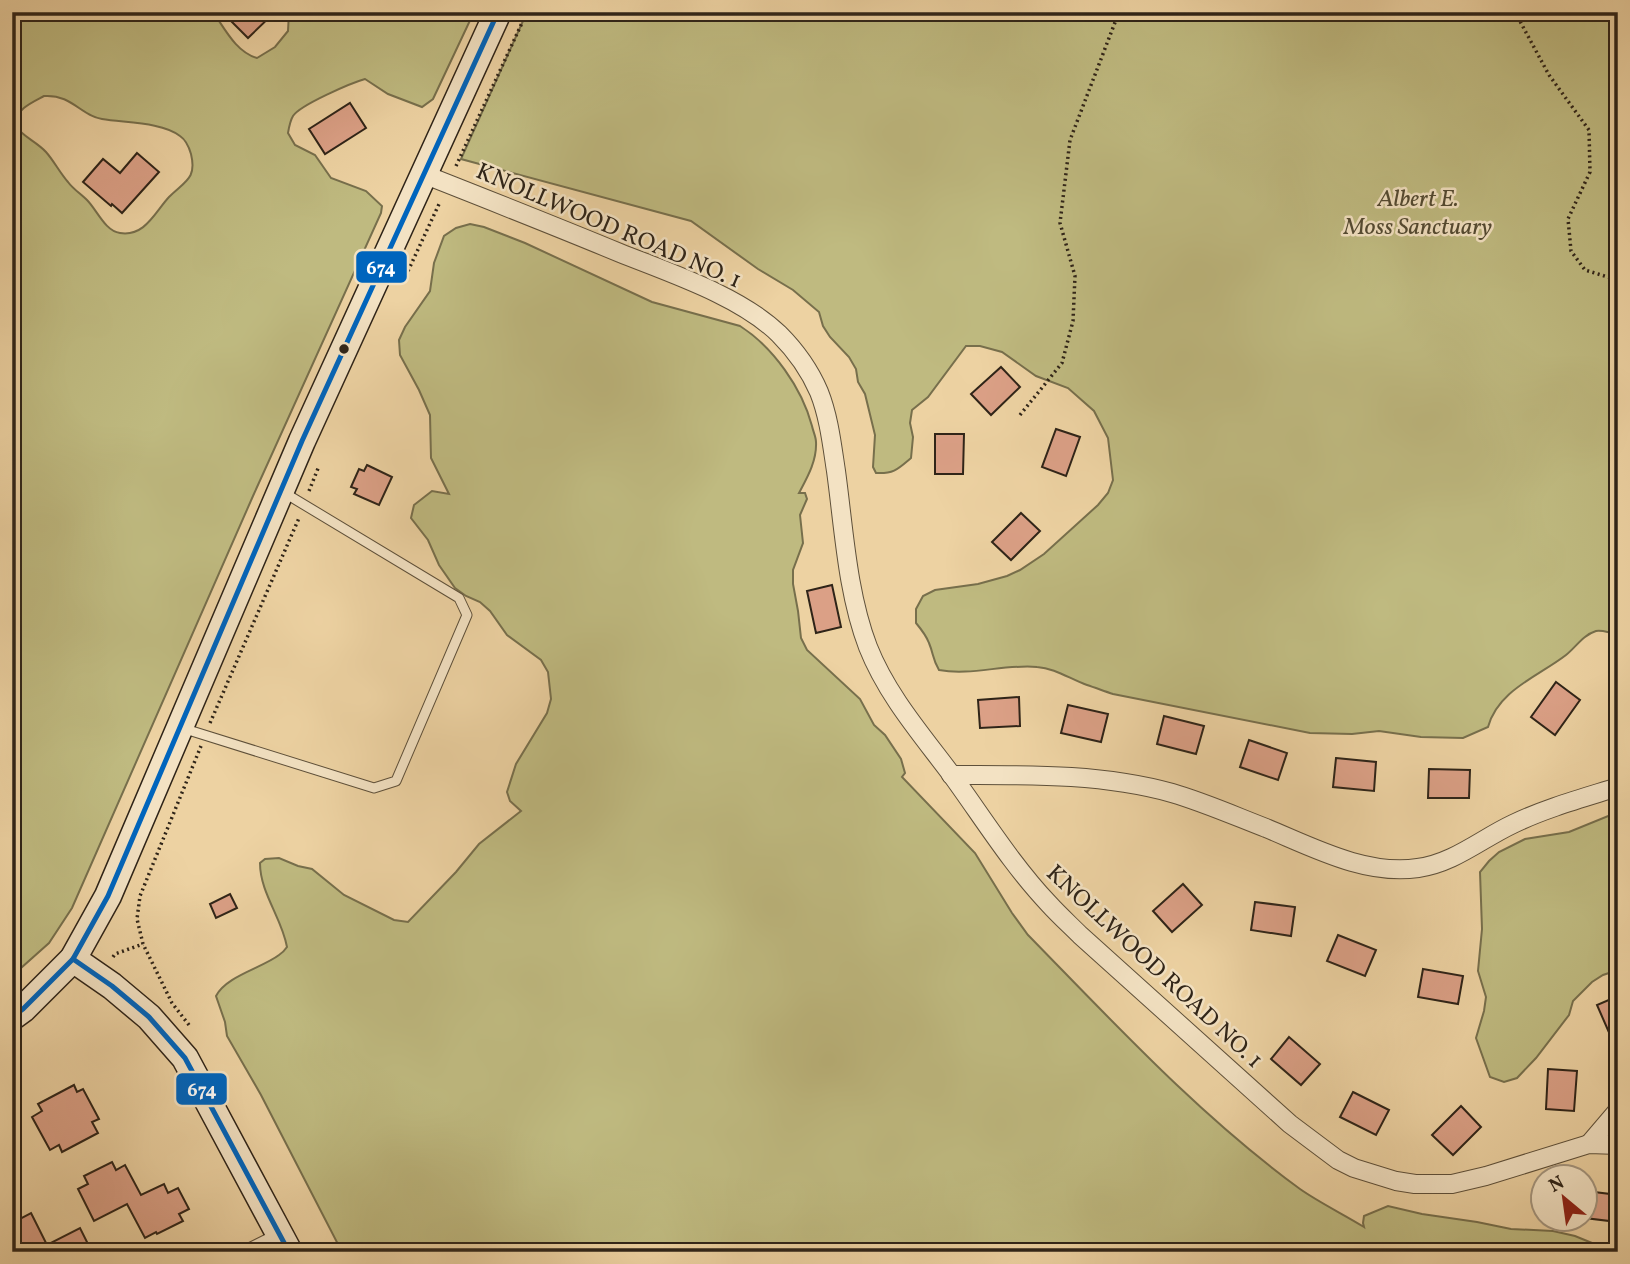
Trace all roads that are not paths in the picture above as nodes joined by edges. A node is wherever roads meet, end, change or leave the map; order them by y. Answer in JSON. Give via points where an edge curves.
{"nodes":[{"id":1,"x":498,"y":12,"type":"edge"},
{"id":2,"x":423,"y":174,"type":"junction"},
{"id":3,"x":281,"y":490,"type":"junction"},
{"id":4,"x":193,"y":732,"type":"junction"},
{"id":5,"x":951,"y":775,"type":"junction"},
{"id":6,"x":1618,"y":787,"type":"edge"},
{"id":7,"x":73,"y":959,"type":"junction"},
{"id":8,"x":12,"y":1017,"type":"edge"},
{"id":9,"x":1618,"y":1110,"type":"edge"},
{"id":10,"x":1589,"y":1143,"type":"junction"},
{"id":11,"x":1618,"y":1145,"type":"edge"},
{"id":12,"x":285,"y":1244,"type":"edge"},
{"id":13,"x":251,"y":1252,"type":"edge"}],
"edges":[{"from":1,"to":2,"type":"main road"},
{"from":2,"to":3,"type":"main road"},
{"from":2,"to":5,"type":"street","name":"KNOLLWOOD ROAD NO. 1","via":[[695,283],[755,315],[780,336],[810,374],[826,415],[845,549],[868,646],[882,678]]},
{"from":3,"to":4,"type":"main road"},
{"from":3,"to":4,"type":"lane","via":[[460,598],[467,615],[396,781],[374,789]]},
{"from":4,"to":7,"type":"main road"},
{"from":5,"to":6,"type":"street","via":[[1069,776],[1141,785],[1266,828],[1327,855],[1402,869],[1445,861],[1512,824]]},
{"from":5,"to":10,"type":"street","name":"KNOLLWOOD ROAD NO. 1","via":[[1056,912],[1290,1124],[1338,1160],[1396,1181],[1452,1184]]},
{"from":7,"to":8,"type":"main road"},
{"from":7,"to":12,"type":"main road","via":[[149,1017],[185,1058]]},
{"from":9,"to":10,"type":"street"},
{"from":10,"to":11,"type":"street","name":"KNOLLWOOD ROAD NO. 1"},
{"from":12,"to":13,"type":"street"}]}
